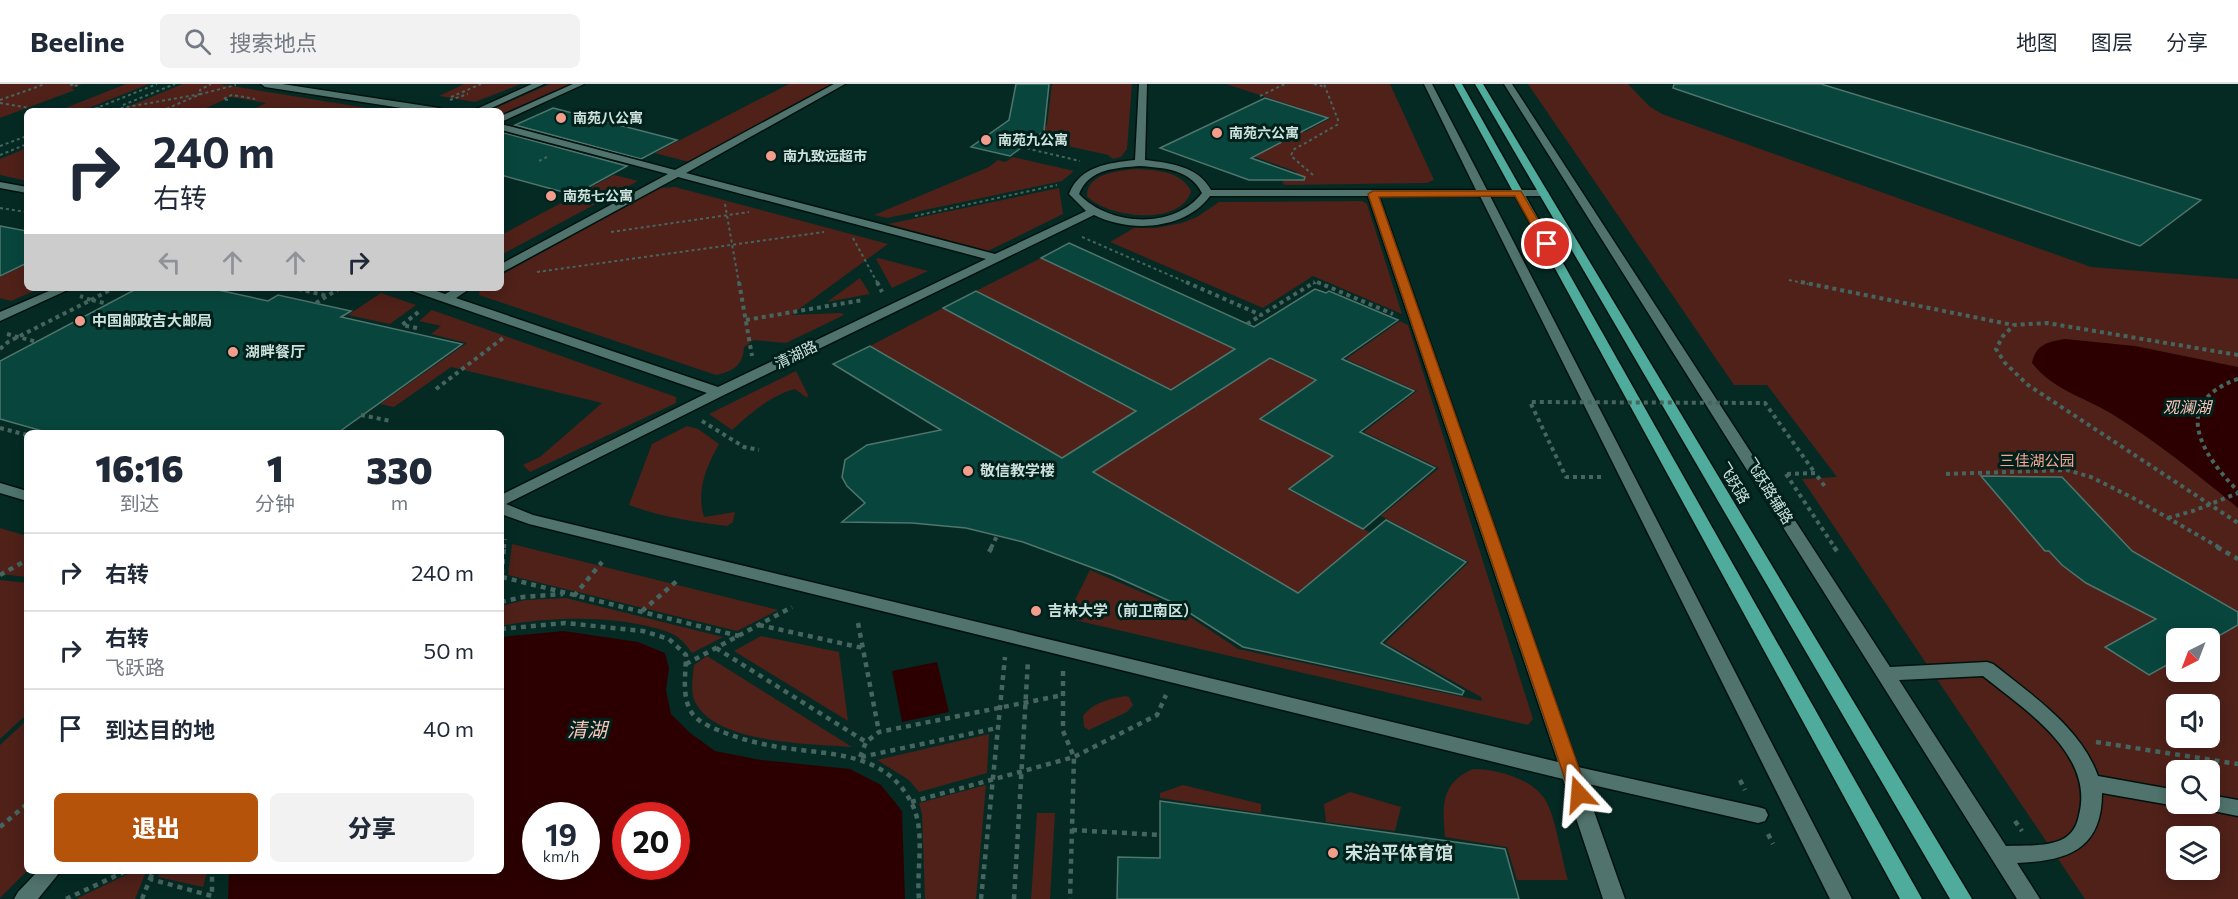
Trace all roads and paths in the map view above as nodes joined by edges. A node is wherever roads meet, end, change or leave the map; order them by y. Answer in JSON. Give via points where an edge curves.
{"nodes":[{"id":1,"x":45,"y":84,"type":"edge"},
{"id":2,"x":73,"y":84,"type":"edge"},
{"id":3,"x":157,"y":84,"type":"edge"},
{"id":4,"x":175,"y":84,"type":"edge"},
{"id":5,"x":211,"y":84,"type":"edge"},
{"id":6,"x":265,"y":84,"type":"edge"},
{"id":7,"x":480,"y":84,"type":"edge"},
{"id":8,"x":540,"y":84,"type":"edge"},
{"id":9,"x":580,"y":84,"type":"edge"},
{"id":10,"x":841,"y":84,"type":"edge"},
{"id":11,"x":1143,"y":84,"type":"edge"},
{"id":12,"x":1285,"y":84,"type":"edge"},
{"id":13,"x":1314,"y":84,"type":"edge"},
{"id":14,"x":1428,"y":84,"type":"edge"},
{"id":15,"x":1458,"y":84,"type":"edge"},
{"id":16,"x":1479,"y":84,"type":"edge"},
{"id":17,"x":1508,"y":84,"type":"edge"},
{"id":18,"x":236,"y":85,"type":"edge"},
{"id":19,"x":79,"y":86,"type":"dead end"},
{"id":20,"x":1325,"y":86,"type":"edge"},
{"id":21,"x":201,"y":94,"type":"junction"},
{"id":22,"x":130,"y":95,"type":"junction"},
{"id":23,"x":1260,"y":96,"type":"dead end"},
{"id":24,"x":144,"y":97,"type":"junction"},
{"id":25,"x":448,"y":98,"type":"dead end"},
{"id":26,"x":0,"y":101,"type":"edge"},
{"id":27,"x":29,"y":108,"type":"dead end"},
{"id":28,"x":97,"y":108,"type":"edge"},
{"id":29,"x":116,"y":108,"type":"edge"},
{"id":30,"x":125,"y":108,"type":"edge"},
{"id":31,"x":167,"y":108,"type":"edge"},
{"id":32,"x":420,"y":108,"type":"edge"},
{"id":33,"x":484,"y":108,"type":"edge"},
{"id":34,"x":504,"y":118,"type":"edge"},
{"id":35,"x":504,"y":128,"type":"edge"},
{"id":36,"x":24,"y":138,"type":"edge"},
{"id":37,"x":24,"y":145,"type":"edge"},
{"id":38,"x":0,"y":147,"type":"edge"},
{"id":39,"x":1021,"y":147,"type":"dead end"},
{"id":40,"x":0,"y":155,"type":"edge"},
{"id":41,"x":1140,"y":163,"type":"junction"},
{"id":42,"x":1100,"y":169,"type":"junction"},
{"id":43,"x":675,"y":174,"type":"junction"},
{"id":44,"x":1076,"y":184,"type":"junction"},
{"id":45,"x":0,"y":185,"type":"edge"},
{"id":46,"x":24,"y":189,"type":"edge"},
{"id":47,"x":1207,"y":193,"type":"junction"},
{"id":48,"x":1483,"y":193,"type":"junction"},
{"id":49,"x":1518,"y":193,"type":"junction"},
{"id":50,"x":1544,"y":193,"type":"junction"},
{"id":51,"x":1323,"y":194,"type":"junction"},
{"id":52,"x":1373,"y":194,"type":"junction"},
{"id":53,"x":724,"y":195,"type":"dead end"},
{"id":54,"x":0,"y":208,"type":"edge"},
{"id":55,"x":24,"y":212,"type":"edge"},
{"id":56,"x":750,"y":212,"type":"dead end"},
{"id":57,"x":1092,"y":212,"type":"junction"},
{"id":58,"x":727,"y":215,"type":"junction"},
{"id":59,"x":909,"y":218,"type":"dead end"},
{"id":60,"x":825,"y":232,"type":"dead end"},
{"id":61,"x":1073,"y":233,"type":"dead end"},
{"id":62,"x":602,"y":234,"type":"dead end"},
{"id":63,"x":853,"y":237,"type":"dead end"},
{"id":64,"x":732,"y":244,"type":"junction"},
{"id":65,"x":996,"y":258,"type":"junction"},
{"id":66,"x":504,"y":267,"type":"edge"},
{"id":67,"x":536,"y":272,"type":"dead end"},
{"id":68,"x":1789,"y":280,"type":"dead end"},
{"id":69,"x":68,"y":291,"type":"edge"},
{"id":70,"x":108,"y":291,"type":"edge"},
{"id":71,"x":307,"y":291,"type":"edge"},
{"id":72,"x":336,"y":291,"type":"edge"},
{"id":73,"x":425,"y":291,"type":"edge"},
{"id":74,"x":459,"y":291,"type":"edge"},
{"id":75,"x":328,"y":296,"type":"junction"},
{"id":76,"x":446,"y":298,"type":"junction"},
{"id":77,"x":874,"y":298,"type":"dead end"},
{"id":78,"x":91,"y":300,"type":"junction"},
{"id":79,"x":864,"y":300,"type":"dead end"},
{"id":80,"x":0,"y":303,"type":"edge"},
{"id":81,"x":316,"y":303,"type":"dead end"},
{"id":82,"x":108,"y":304,"type":"dead end"},
{"id":83,"x":427,"y":306,"type":"dead end"},
{"id":84,"x":19,"y":308,"type":"junction"},
{"id":85,"x":1261,"y":315,"type":"junction"},
{"id":86,"x":0,"y":317,"type":"edge"},
{"id":87,"x":746,"y":320,"type":"junction"},
{"id":88,"x":1247,"y":324,"type":"dead end"},
{"id":89,"x":1419,"y":324,"type":"junction"},
{"id":90,"x":2014,"y":325,"type":"junction"},
{"id":91,"x":417,"y":328,"type":"dead end"},
{"id":92,"x":0,"y":332,"type":"edge"},
{"id":93,"x":509,"y":334,"type":"dead end"},
{"id":94,"x":19,"y":337,"type":"junction"},
{"id":95,"x":37,"y":342,"type":"dead end"},
{"id":96,"x":0,"y":349,"type":"edge"},
{"id":97,"x":2238,"y":355,"type":"edge"},
{"id":98,"x":751,"y":358,"type":"dead end"},
{"id":99,"x":2238,"y":379,"type":"edge"},
{"id":100,"x":436,"y":389,"type":"dead end"},
{"id":101,"x":719,"y":392,"type":"junction"},
{"id":102,"x":362,"y":415,"type":"dead end"},
{"id":103,"x":696,"y":417,"type":"dead end"},
{"id":104,"x":391,"y":421,"type":"dead end"},
{"id":105,"x":0,"y":428,"type":"edge"},
{"id":106,"x":24,"y":434,"type":"edge"},
{"id":107,"x":759,"y":450,"type":"dead end"},
{"id":108,"x":1815,"y":473,"type":"junction"},
{"id":109,"x":1947,"y":474,"type":"dead end"},
{"id":110,"x":1601,"y":477,"type":"dead end"},
{"id":111,"x":0,"y":488,"type":"edge"},
{"id":112,"x":1826,"y":488,"type":"dead end"},
{"id":113,"x":2238,"y":492,"type":"edge"},
{"id":114,"x":24,"y":495,"type":"edge"},
{"id":115,"x":504,"y":500,"type":"edge"},
{"id":116,"x":2212,"y":504,"type":"junction"},
{"id":117,"x":504,"y":509,"type":"edge"},
{"id":118,"x":2167,"y":518,"type":"junction"},
{"id":119,"x":2238,"y":524,"type":"edge"},
{"id":120,"x":997,"y":536,"type":"dead end"},
{"id":121,"x":506,"y":539,"type":"dead end"},
{"id":122,"x":988,"y":552,"type":"dead end"},
{"id":123,"x":1839,"y":554,"type":"dead end"},
{"id":124,"x":504,"y":558,"type":"edge"},
{"id":125,"x":2238,"y":558,"type":"edge"},
{"id":126,"x":24,"y":562,"type":"edge"},
{"id":127,"x":602,"y":562,"type":"dead end"},
{"id":128,"x":0,"y":575,"type":"edge"},
{"id":129,"x":504,"y":578,"type":"edge"},
{"id":130,"x":678,"y":580,"type":"dead end"},
{"id":131,"x":567,"y":594,"type":"junction"},
{"id":132,"x":574,"y":596,"type":"junction"},
{"id":133,"x":504,"y":601,"type":"edge"},
{"id":134,"x":792,"y":607,"type":"dead end"},
{"id":135,"x":642,"y":612,"type":"junction"},
{"id":136,"x":858,"y":623,"type":"dead end"},
{"id":137,"x":759,"y":625,"type":"junction"},
{"id":138,"x":504,"y":629,"type":"edge"},
{"id":139,"x":739,"y":636,"type":"junction"},
{"id":140,"x":716,"y":648,"type":"junction"},
{"id":141,"x":863,"y":648,"type":"junction"},
{"id":142,"x":1028,"y":655,"type":"junction"},
{"id":143,"x":1020,"y":656,"type":"dead end"},
{"id":144,"x":1012,"y":657,"type":"dead end"},
{"id":145,"x":1040,"y":658,"type":"dead end"},
{"id":146,"x":686,"y":664,"type":"junction"},
{"id":147,"x":1063,"y":664,"type":"dead end"},
{"id":148,"x":1885,"y":674,"type":"junction"},
{"id":149,"x":1168,"y":690,"type":"dead end"},
{"id":150,"x":1063,"y":695,"type":"junction"},
{"id":151,"x":1026,"y":702,"type":"junction"},
{"id":152,"x":999,"y":707,"type":"junction"},
{"id":153,"x":997,"y":728,"type":"junction"},
{"id":154,"x":879,"y":732,"type":"junction"},
{"id":155,"x":2063,"y":737,"type":"junction"},
{"id":156,"x":866,"y":742,"type":"junction"},
{"id":157,"x":860,"y":757,"type":"junction"},
{"id":158,"x":1074,"y":757,"type":"junction"},
{"id":159,"x":2238,"y":764,"type":"edge"},
{"id":160,"x":1023,"y":771,"type":"junction"},
{"id":161,"x":1572,"y":773,"type":"junction"},
{"id":162,"x":992,"y":780,"type":"junction"},
{"id":163,"x":2091,"y":783,"type":"junction"},
{"id":164,"x":2166,"y":796,"type":"edge"},
{"id":165,"x":911,"y":802,"type":"junction"},
{"id":166,"x":2220,"y":805,"type":"edge"},
{"id":167,"x":24,"y":807,"type":"edge"},
{"id":168,"x":2238,"y":808,"type":"edge"},
{"id":169,"x":1758,"y":815,"type":"dead end"},
{"id":170,"x":0,"y":827,"type":"edge"},
{"id":171,"x":1072,"y":830,"type":"junction"},
{"id":172,"x":1160,"y":834,"type":"dead end"},
{"id":173,"x":2001,"y":855,"type":"junction"},
{"id":174,"x":48,"y":874,"type":"edge"},
{"id":175,"x":120,"y":874,"type":"edge"},
{"id":176,"x":152,"y":874,"type":"edge"},
{"id":177,"x":212,"y":874,"type":"edge"},
{"id":178,"x":150,"y":879,"type":"junction"},
{"id":179,"x":25,"y":899,"type":"edge"},
{"id":180,"x":66,"y":899,"type":"edge"},
{"id":181,"x":142,"y":899,"type":"edge"},
{"id":182,"x":919,"y":899,"type":"edge"},
{"id":183,"x":981,"y":899,"type":"edge"},
{"id":184,"x":1014,"y":899,"type":"edge"},
{"id":185,"x":1070,"y":899,"type":"edge"},
{"id":186,"x":1614,"y":899,"type":"edge"},
{"id":187,"x":1840,"y":899,"type":"edge"},
{"id":188,"x":1911,"y":899,"type":"edge"},
{"id":189,"x":1960,"y":899,"type":"edge"},
{"id":190,"x":2029,"y":899,"type":"edge"}],
"edges":[{"from":1,"to":26,"type":"path"},
{"from":2,"to":19,"type":"path"},
{"from":3,"to":22,"type":"path"},
{"from":4,"to":24,"type":"path"},
{"from":5,"to":21,"type":"path","via":[[200,90]]},
{"from":6,"to":32,"type":"street"},
{"from":7,"to":25,"type":"path"},
{"from":8,"to":33,"type":"street"},
{"from":9,"to":34,"type":"street"},
{"from":10,"to":43,"type":"street"},
{"from":11,"to":41,"type":"street"},
{"from":12,"to":23,"type":"path"},
{"from":13,"to":20,"type":"path"},
{"from":14,"to":48,"type":"street"},
{"from":15,"to":49,"type":"main road"},
{"from":16,"to":50,"type":"main road","name":"飞跃路"},
{"from":17,"to":148,"type":"street","name":"飞跃路辅路"},
{"from":18,"to":21,"type":"path"},
{"from":20,"to":51,"type":"path","via":[[1337,125],[1293,150],[1291,156],[1315,176]]},
{"from":21,"to":30,"type":"path"},
{"from":21,"to":31,"type":"path"},
{"from":22,"to":24,"type":"path"},
{"from":22,"to":28,"type":"path"},
{"from":24,"to":29,"type":"path"},
{"from":26,"to":27,"type":"path"},
{"from":35,"to":43,"type":"street"},
{"from":36,"to":38,"type":"path"},
{"from":37,"to":40,"type":"path"},
{"from":39,"to":42,"type":"path"},
{"from":41,"to":42,"type":"street"},
{"from":41,"to":47,"type":"street","via":[[1170,166],[1194,175]]},
{"from":42,"to":44,"type":"street"},
{"from":43,"to":65,"type":"street"},
{"from":43,"to":66,"type":"street"},
{"from":44,"to":57,"type":"street","via":[[1074,194],[1079,204]]},
{"from":44,"to":59,"type":"path"},
{"from":45,"to":46,"type":"street"},
{"from":47,"to":51,"type":"street"},
{"from":47,"to":57,"type":"street","via":[[1203,203],[1192,211],[1155,222],[1121,220]]},
{"from":48,"to":49,"type":"street"},
{"from":48,"to":52,"type":"street"},
{"from":48,"to":187,"type":"street"},
{"from":49,"to":50,"type":"street"},
{"from":49,"to":188,"type":"main road"},
{"from":50,"to":189,"type":"main road","name":"飞跃路"},
{"from":51,"to":52,"type":"street"},
{"from":52,"to":89,"type":"street"},
{"from":53,"to":58,"type":"path"},
{"from":54,"to":55,"type":"path"},
{"from":56,"to":58,"type":"path"},
{"from":57,"to":65,"type":"street","name":"清湖路"},
{"from":58,"to":62,"type":"path"},
{"from":58,"to":64,"type":"path"},
{"from":60,"to":64,"type":"path"},
{"from":61,"to":85,"type":"path"},
{"from":63,"to":77,"type":"path","via":[[884,296]]},
{"from":64,"to":67,"type":"path"},
{"from":64,"to":87,"type":"path"},
{"from":65,"to":101,"type":"street","name":"清湖路"},
{"from":68,"to":90,"type":"path"},
{"from":69,"to":78,"type":"path"},
{"from":69,"to":84,"type":"street"},
{"from":70,"to":78,"type":"path"},
{"from":71,"to":75,"type":"path"},
{"from":72,"to":75,"type":"path"},
{"from":73,"to":76,"type":"street"},
{"from":74,"to":76,"type":"street"},
{"from":75,"to":81,"type":"path"},
{"from":76,"to":101,"type":"street"},
{"from":78,"to":82,"type":"path"},
{"from":78,"to":94,"type":"path"},
{"from":79,"to":87,"type":"path"},
{"from":80,"to":84,"type":"street"},
{"from":83,"to":91,"type":"path","via":[[402,325]]},
{"from":84,"to":86,"type":"street"},
{"from":85,"to":88,"type":"path"},
{"from":85,"to":89,"type":"path","via":[[1316,282]]},
{"from":87,"to":98,"type":"path"},
{"from":89,"to":161,"type":"street"},
{"from":90,"to":97,"type":"path","via":[[2066,325]]},
{"from":90,"to":116,"type":"path","via":[[1996,349],[2028,385]]},
{"from":92,"to":94,"type":"path"},
{"from":93,"to":100,"type":"path"},
{"from":94,"to":95,"type":"path"},
{"from":94,"to":96,"type":"path"},
{"from":99,"to":113,"type":"path","via":[[2207,396],[2199,410],[2197,426],[2200,442]]},
{"from":101,"to":115,"type":"street","name":"清湖路"},
{"from":102,"to":104,"type":"path"},
{"from":103,"to":107,"type":"path","via":[[744,447]]},
{"from":105,"to":106,"type":"path"},
{"from":108,"to":110,"type":"path","bridge":true,"via":[[1765,403],[1530,402],[1566,477]]},
{"from":108,"to":112,"type":"path"},
{"from":108,"to":123,"type":"path","via":[[1786,474]]},
{"from":109,"to":118,"type":"path","via":[[2067,470],[2091,477]]},
{"from":111,"to":114,"type":"street"},
{"from":113,"to":116,"type":"path"},
{"from":116,"to":118,"type":"path"},
{"from":116,"to":119,"type":"path"},
{"from":117,"to":161,"type":"street","via":[[529,519]]},
{"from":118,"to":125,"type":"path"},
{"from":120,"to":122,"type":"path"},
{"from":121,"to":124,"type":"path"},
{"from":126,"to":128,"type":"path"},
{"from":127,"to":132,"type":"path"},
{"from":129,"to":131,"type":"path"},
{"from":130,"to":135,"type":"path"},
{"from":131,"to":132,"type":"path"},
{"from":131,"to":133,"type":"path"},
{"from":132,"to":135,"type":"path"},
{"from":134,"to":137,"type":"path"},
{"from":135,"to":139,"type":"path"},
{"from":136,"to":141,"type":"path"},
{"from":137,"to":139,"type":"path"},
{"from":137,"to":141,"type":"path"},
{"from":138,"to":146,"type":"path","via":[[563,621],[663,635],[686,655]]},
{"from":139,"to":140,"type":"path"},
{"from":140,"to":146,"type":"path"},
{"from":140,"to":156,"type":"path"},
{"from":141,"to":154,"type":"path"},
{"from":142,"to":143,"type":"path"},
{"from":142,"to":145,"type":"path"},
{"from":142,"to":151,"type":"path"},
{"from":144,"to":152,"type":"path","via":[[1003,658]]},
{"from":146,"to":157,"type":"path","via":[[685,695],[693,715],[711,727],[784,748]]},
{"from":147,"to":150,"type":"path"},
{"from":148,"to":155,"type":"street","via":[[1987,669]]},
{"from":148,"to":173,"type":"street","name":"飞跃路辅路"},
{"from":149,"to":158,"type":"path","via":[[1157,715]]},
{"from":150,"to":151,"type":"path"},
{"from":150,"to":158,"type":"path","via":[[1063,731]]},
{"from":151,"to":152,"type":"path"},
{"from":151,"to":160,"type":"path"},
{"from":152,"to":153,"type":"path"},
{"from":152,"to":154,"type":"path"},
{"from":153,"to":157,"type":"path"},
{"from":153,"to":162,"type":"path"},
{"from":154,"to":156,"type":"path"},
{"from":155,"to":159,"type":"path"},
{"from":155,"to":163,"type":"street"},
{"from":156,"to":157,"type":"path"},
{"from":157,"to":165,"type":"path","via":[[888,773]]},
{"from":158,"to":160,"type":"path"},
{"from":158,"to":171,"type":"path"},
{"from":160,"to":162,"type":"path"},
{"from":160,"to":184,"type":"path"},
{"from":161,"to":169,"type":"street"},
{"from":161,"to":186,"type":"street"},
{"from":162,"to":165,"type":"path"},
{"from":162,"to":183,"type":"path"},
{"from":163,"to":164,"type":"street"},
{"from":163,"to":173,"type":"street","via":[[2089,820],[2079,839],[2061,849]]},
{"from":165,"to":182,"type":"path","via":[[916,813]]},
{"from":166,"to":168,"type":"street"},
{"from":167,"to":170,"type":"path"},
{"from":171,"to":172,"type":"path"},
{"from":171,"to":185,"type":"path"},
{"from":173,"to":190,"type":"street","name":"飞跃路辅路"},
{"from":174,"to":179,"type":"street"},
{"from":175,"to":180,"type":"path"},
{"from":176,"to":178,"type":"path"},
{"from":177,"to":178,"type":"path","via":[[212,896]]},
{"from":178,"to":181,"type":"path"}]}
